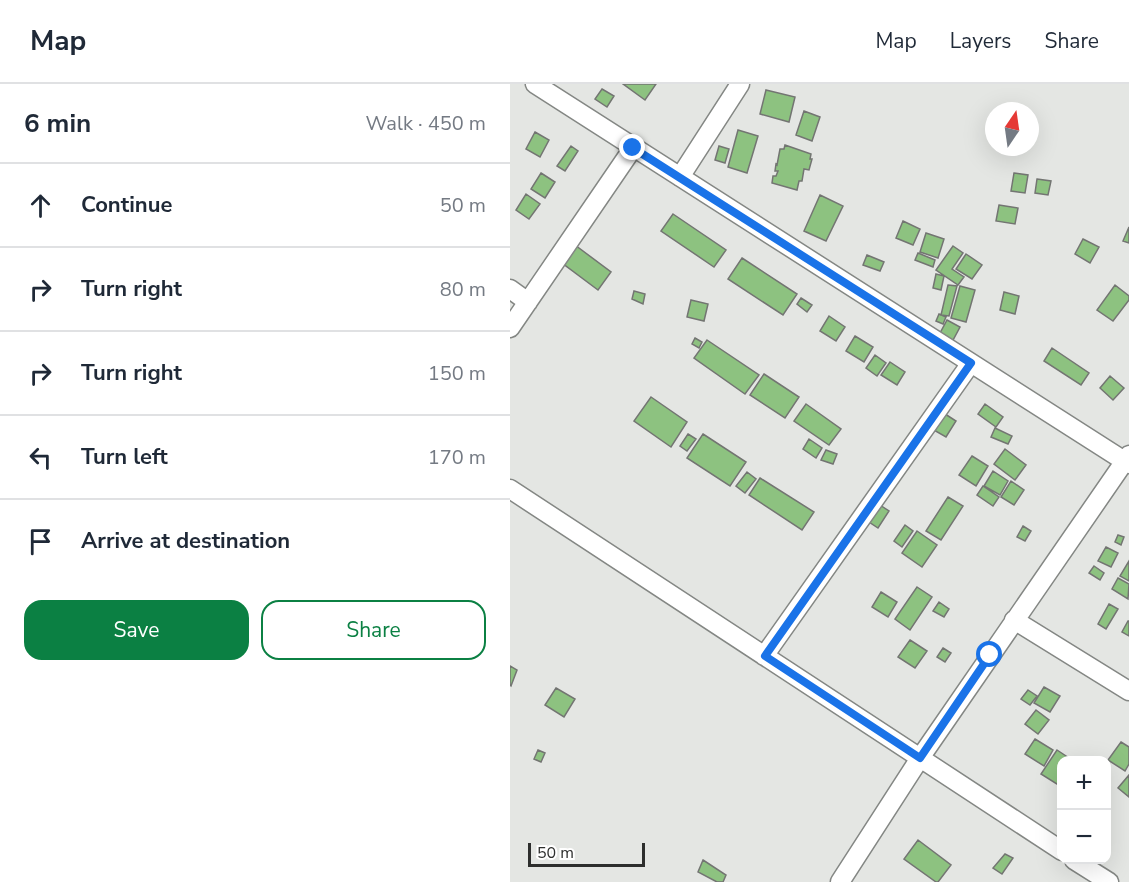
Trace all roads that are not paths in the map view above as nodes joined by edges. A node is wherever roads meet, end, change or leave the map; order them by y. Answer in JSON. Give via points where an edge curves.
{"nodes":[{"id":1,"x":535,"y":84,"type":"edge"},
{"id":2,"x":740,"y":84,"type":"edge"},
{"id":3,"x":633,"y":148,"type":"junction"},
{"id":4,"x":680,"y":177,"type":"junction"},
{"id":5,"x":510,"y":289,"type":"edge"},
{"id":6,"x":528,"y":302,"type":"junction"},
{"id":7,"x":510,"y":328,"type":"edge"},
{"id":8,"x":971,"y":363,"type":"junction"},
{"id":9,"x":1128,"y":460,"type":"edge"},
{"id":10,"x":510,"y":489,"type":"edge"},
{"id":11,"x":1014,"y":620,"type":"junction"},
{"id":12,"x":765,"y":656,"type":"junction"},
{"id":13,"x":1129,"y":691,"type":"edge"},
{"id":14,"x":920,"y":758,"type":"junction"},
{"id":15,"x":1057,"y":848,"type":"edge"},
{"id":16,"x":1080,"y":864,"type":"edge"},
{"id":17,"x":840,"y":882,"type":"edge"},
{"id":18,"x":1109,"y":882,"type":"edge"}],
"edges":[{"from":1,"to":3,"type":"street"},
{"from":2,"to":4,"type":"street"},
{"from":3,"to":4,"type":"street"},
{"from":3,"to":6,"type":"street"},
{"from":4,"to":8,"type":"street"},
{"from":5,"to":6,"type":"street"},
{"from":6,"to":7,"type":"street"},
{"from":8,"to":9,"type":"street"},
{"from":8,"to":12,"type":"street"},
{"from":9,"to":11,"type":"street"},
{"from":10,"to":12,"type":"street"},
{"from":11,"to":13,"type":"street"},
{"from":11,"to":14,"type":"street"},
{"from":12,"to":14,"type":"street"},
{"from":14,"to":15,"type":"street"},
{"from":14,"to":17,"type":"street"},
{"from":16,"to":18,"type":"street"}]}
